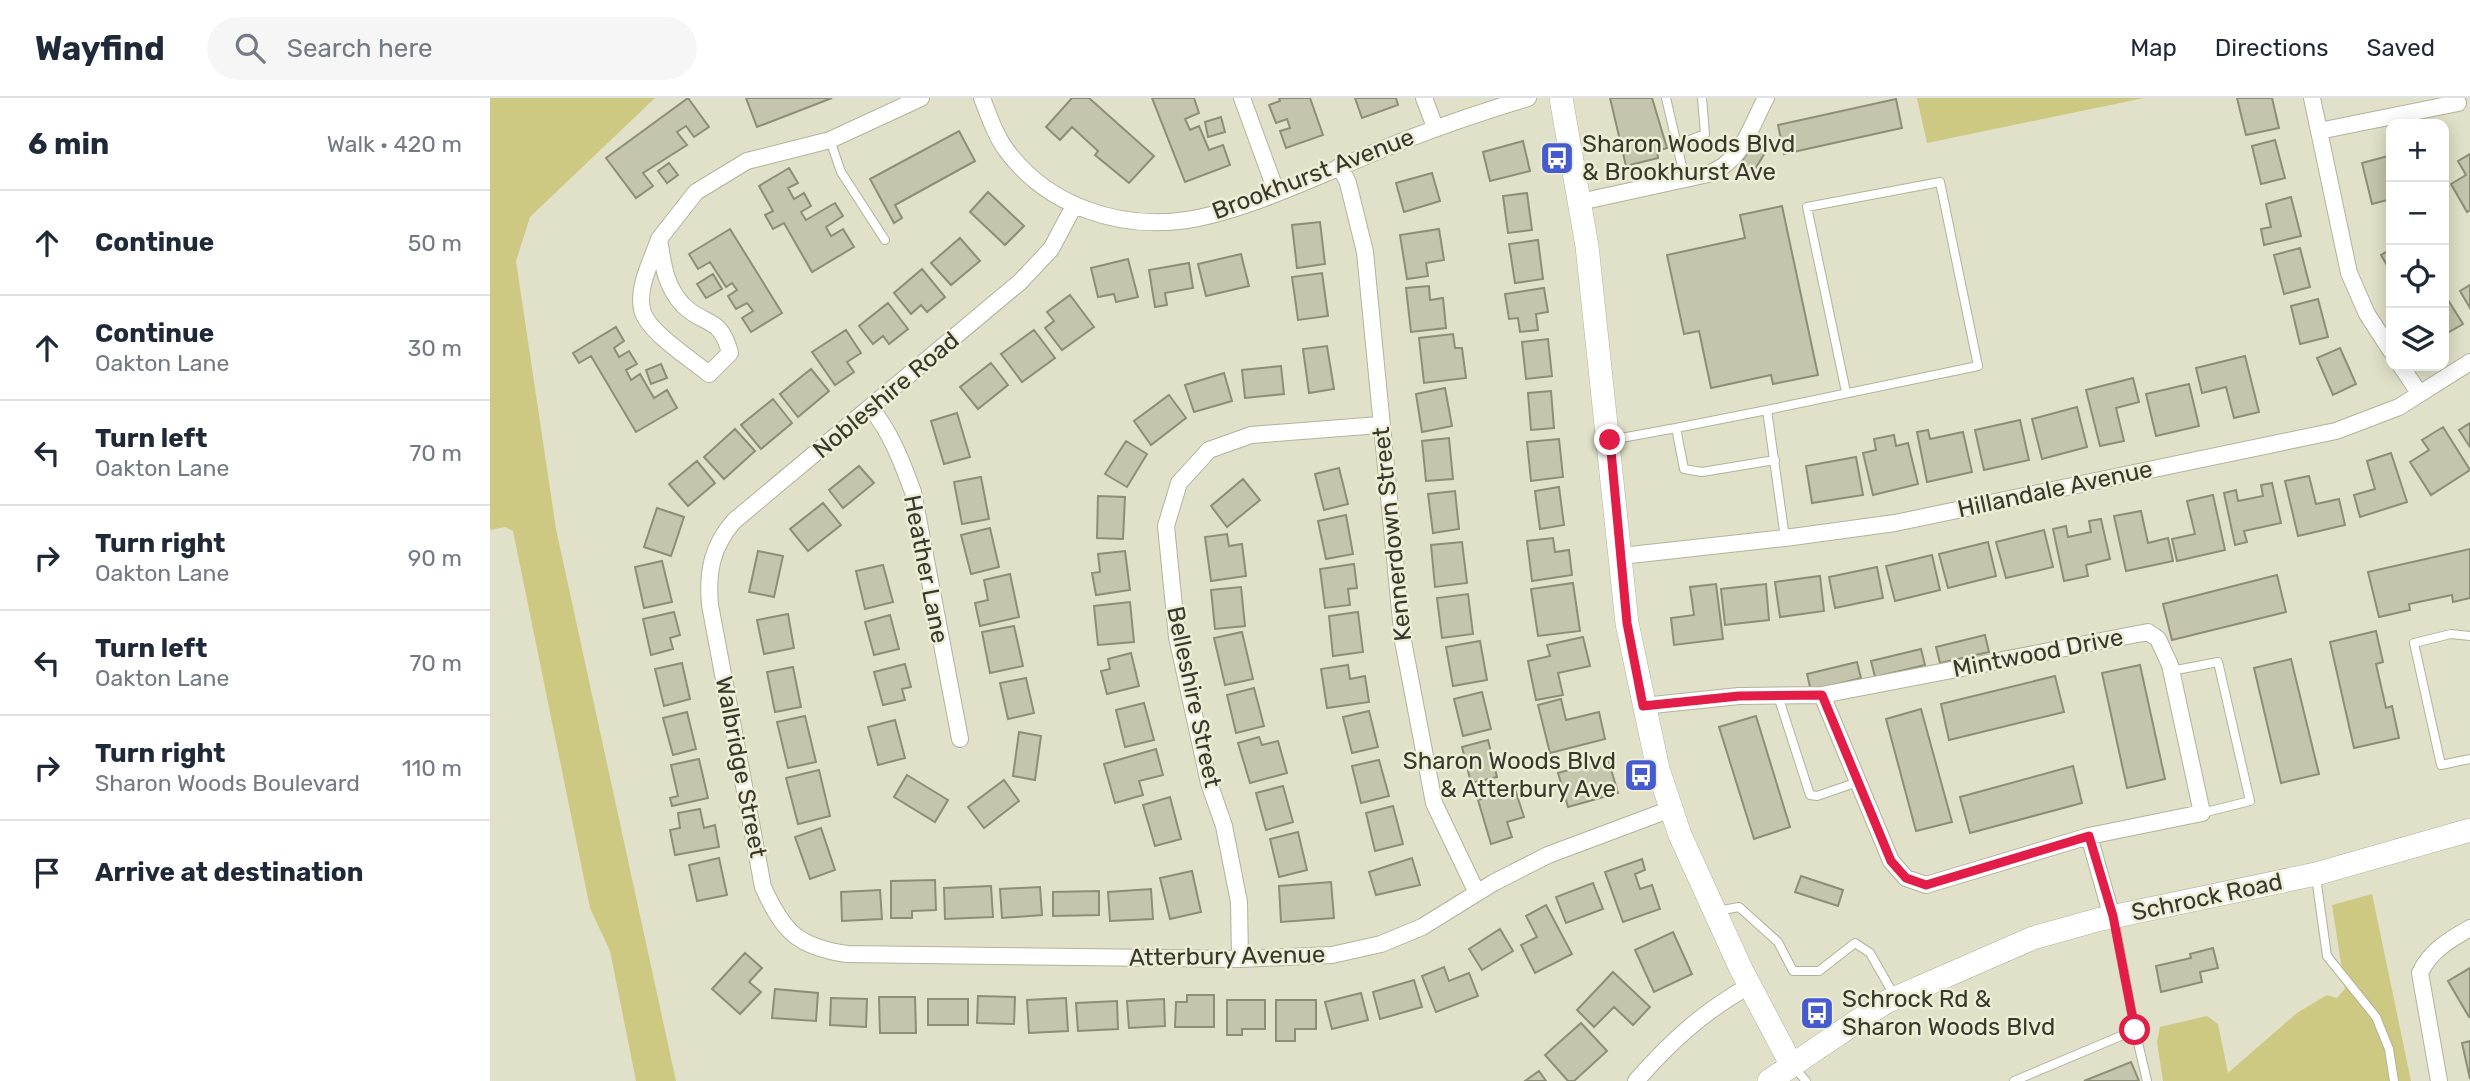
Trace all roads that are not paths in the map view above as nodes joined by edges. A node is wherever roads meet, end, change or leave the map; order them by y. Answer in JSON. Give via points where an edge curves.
{"nodes":[{"id":1,"x":921,"y":98,"type":"edge"},
{"id":2,"x":982,"y":98,"type":"edge"},
{"id":3,"x":1242,"y":98,"type":"edge"},
{"id":4,"x":1424,"y":98,"type":"edge"},
{"id":5,"x":1528,"y":98,"type":"edge"},
{"id":6,"x":1562,"y":98,"type":"edge"},
{"id":7,"x":1665,"y":98,"type":"edge"},
{"id":8,"x":1702,"y":98,"type":"edge"},
{"id":9,"x":1766,"y":98,"type":"edge"},
{"id":10,"x":2312,"y":98,"type":"edge"},
{"id":11,"x":2458,"y":103,"type":"dead end"},
{"id":12,"x":1435,"y":127,"type":"junction"},
{"id":13,"x":2319,"y":131,"type":"junction"},
{"id":14,"x":830,"y":140,"type":"junction"},
{"id":15,"x":1677,"y":145,"type":"junction"},
{"id":16,"x":1340,"y":166,"type":"junction"},
{"id":17,"x":1685,"y":180,"type":"junction"},
{"id":18,"x":1276,"y":191,"type":"junction"},
{"id":19,"x":1580,"y":202,"type":"junction"},
{"id":20,"x":1074,"y":206,"type":"junction"},
{"id":21,"x":659,"y":239,"type":"junction"},
{"id":22,"x":885,"y":240,"type":"dead end"},
{"id":23,"x":2386,"y":343,"type":"edge"},
{"id":24,"x":2470,"y":362,"type":"edge"},
{"id":25,"x":2404,"y":371,"type":"edge"},
{"id":26,"x":1846,"y":392,"type":"junction"},
{"id":27,"x":2419,"y":393,"type":"junction"},
{"id":28,"x":871,"y":408,"type":"junction"},
{"id":29,"x":1766,"y":411,"type":"junction"},
{"id":30,"x":1379,"y":425,"type":"junction"},
{"id":31,"x":1676,"y":428,"type":"junction"},
{"id":32,"x":1610,"y":440,"type":"junction"},
{"id":33,"x":1775,"y":460,"type":"junction"},
{"id":34,"x":1785,"y":538,"type":"junction"},
{"id":35,"x":1621,"y":556,"type":"junction"},
{"id":36,"x":708,"y":587,"type":"joint"},
{"id":37,"x":2470,"y":636,"type":"edge"},
{"id":38,"x":2171,"y":671,"type":"junction"},
{"id":39,"x":1778,"y":695,"type":"junction"},
{"id":40,"x":1822,"y":695,"type":"junction"},
{"id":41,"x":1643,"y":706,"type":"junction"},
{"id":42,"x":960,"y":739,"type":"dead end"},
{"id":43,"x":2470,"y":759,"type":"edge"},
{"id":44,"x":1858,"y":782,"type":"junction"},
{"id":45,"x":1671,"y":809,"type":"junction"},
{"id":46,"x":2202,"y":813,"type":"junction"},
{"id":47,"x":2470,"y":830,"type":"edge"},
{"id":48,"x":2089,"y":836,"type":"junction"},
{"id":49,"x":2316,"y":874,"type":"junction"},
{"id":50,"x":1477,"y":893,"type":"junction"},
{"id":51,"x":1714,"y":911,"type":"junction"},
{"id":52,"x":2112,"y":916,"type":"junction"},
{"id":53,"x":2470,"y":928,"type":"edge"},
{"id":54,"x":795,"y":938,"type":"joint"},
{"id":55,"x":1240,"y":959,"type":"junction"},
{"id":56,"x":1749,"y":986,"type":"junction"},
{"id":57,"x":1896,"y":998,"type":"junction"},
{"id":58,"x":2135,"y":1030,"type":"junction"},
{"id":59,"x":1798,"y":1072,"type":"edge"},
{"id":60,"x":1636,"y":1081,"type":"edge"},
{"id":61,"x":1769,"y":1081,"type":"edge"},
{"id":62,"x":2014,"y":1081,"type":"edge"},
{"id":63,"x":2147,"y":1081,"type":"edge"},
{"id":64,"x":2394,"y":1081,"type":"edge"},
{"id":65,"x":2439,"y":1081,"type":"edge"}],
"edges":[{"from":1,"to":14,"type":"street"},
{"from":2,"to":20,"type":"street","name":"Brookhurst Avenue","via":[[1007,151],[1040,186]]},
{"from":3,"to":18,"type":"street"},
{"from":4,"to":12,"type":"street"},
{"from":5,"to":12,"type":"street","name":"Brookhurst Avenue"},
{"from":6,"to":19,"type":"street"},
{"from":7,"to":15,"type":"lane"},
{"from":8,"to":15,"type":"lane","via":[[1705,134]]},
{"from":9,"to":17,"type":"street","via":[[1727,167]]},
{"from":10,"to":13,"type":"street"},
{"from":11,"to":13,"type":"street"},
{"from":12,"to":16,"type":"street","name":"Brookhurst Avenue"},
{"from":13,"to":23,"type":"street","via":[[2349,273]]},
{"from":14,"to":21,"type":"street","via":[[747,161],[696,192]]},
{"from":14,"to":22,"type":"lane","via":[[841,172]]},
{"from":15,"to":17,"type":"lane"},
{"from":16,"to":18,"type":"street","name":"Brookhurst Avenue"},
{"from":16,"to":30,"type":"street","name":"Kennerdown Street","via":[[1365,252]]},
{"from":17,"to":19,"type":"street"},
{"from":18,"to":20,"type":"street","name":"Brookhurst Avenue","via":[[1188,219],[1111,217]]},
{"from":19,"to":32,"type":"street"},
{"from":20,"to":28,"type":"street","name":"Nobleshire Road","via":[[1051,249],[1020,282]]},
{"from":21,"to":21,"type":"street","via":[[664,272],[673,292],[685,307],[717,325],[727,340],[730,353],[709,374],[653,328],[642,310],[642,289]]},
{"from":24,"to":27,"type":"street","name":"Hillandale Avenue"},
{"from":25,"to":27,"type":"street"},
{"from":26,"to":26,"type":"lane","via":[[1978,366],[1940,182],[1807,207]]},
{"from":26,"to":29,"type":"lane"},
{"from":27,"to":34,"type":"street","name":"Hillandale Avenue","via":[[2399,407],[2336,431],[1895,523]]},
{"from":28,"to":36,"type":"street","name":"Nobleshire Road","via":[[734,521],[713,555]]},
{"from":28,"to":42,"type":"street","name":"Heather Lane","via":[[900,455],[913,492]]},
{"from":29,"to":31,"type":"lane"},
{"from":29,"to":33,"type":"lane"},
{"from":30,"to":50,"type":"street","name":"Kennerdown Street","via":[[1403,641],[1434,803]]},
{"from":30,"to":55,"type":"street","name":"Belleshire Street","via":[[1251,435],[1209,450],[1179,483],[1166,526],[1177,637],[1239,902]]},
{"from":31,"to":32,"type":"lane"},
{"from":31,"to":33,"type":"lane","via":[[1684,469],[1702,472]]},
{"from":32,"to":35,"type":"street"},
{"from":33,"to":34,"type":"lane"},
{"from":34,"to":35,"type":"street","name":"Hillandale Avenue"},
{"from":35,"to":41,"type":"street","via":[[1627,623]]},
{"from":36,"to":54,"type":"street","name":"Walbridge Street","via":[[763,887],[777,917]]},
{"from":37,"to":43,"type":"lane","via":[[2451,634],[2414,643],[2441,765]]},
{"from":38,"to":40,"type":"street","name":"Mintwood Drive","via":[[2163,647],[2148,632]]},
{"from":38,"to":46,"type":"street","name":"Mintwood Drive"},
{"from":38,"to":46,"type":"lane","via":[[2218,662],[2250,801]]},
{"from":39,"to":40,"type":"street"},
{"from":39,"to":41,"type":"street"},
{"from":39,"to":44,"type":"lane","via":[[1810,795]]},
{"from":40,"to":44,"type":"street"},
{"from":41,"to":45,"type":"street"},
{"from":44,"to":48,"type":"street","via":[[1891,861],[1906,878],[1926,885]]},
{"from":45,"to":50,"type":"street","name":"Atterbury Avenue","via":[[1548,856]]},
{"from":45,"to":51,"type":"street"},
{"from":46,"to":48,"type":"street"},
{"from":47,"to":49,"type":"street","name":"Schrock Road"},
{"from":48,"to":52,"type":"street"},
{"from":49,"to":52,"type":"street","name":"Schrock Road"},
{"from":49,"to":64,"type":"lane","via":[[2327,956],[2376,1017],[2389,1049]]},
{"from":50,"to":55,"type":"street","name":"Atterbury Avenue","via":[[1422,927],[1381,944],[1332,955]]},
{"from":51,"to":56,"type":"street"},
{"from":51,"to":57,"type":"lane","via":[[1739,906],[1778,942],[1793,971],[1819,971],[1855,943],[1870,953]]},
{"from":52,"to":57,"type":"street","name":"Schrock Road","via":[[2034,938]]},
{"from":52,"to":58,"type":"lane"},
{"from":53,"to":65,"type":"street","via":[[2447,941],[2426,960],[2420,973]]},
{"from":54,"to":55,"type":"street","name":"Atterbury Avenue","via":[[820,950],[847,954]]},
{"from":56,"to":59,"type":"street"},
{"from":56,"to":60,"type":"street","via":[[1670,1042]]},
{"from":57,"to":59,"type":"street","name":"Schrock Road"},
{"from":58,"to":62,"type":"lane"},
{"from":58,"to":63,"type":"lane"},
{"from":59,"to":61,"type":"street","name":"Schrock Road"}]}
